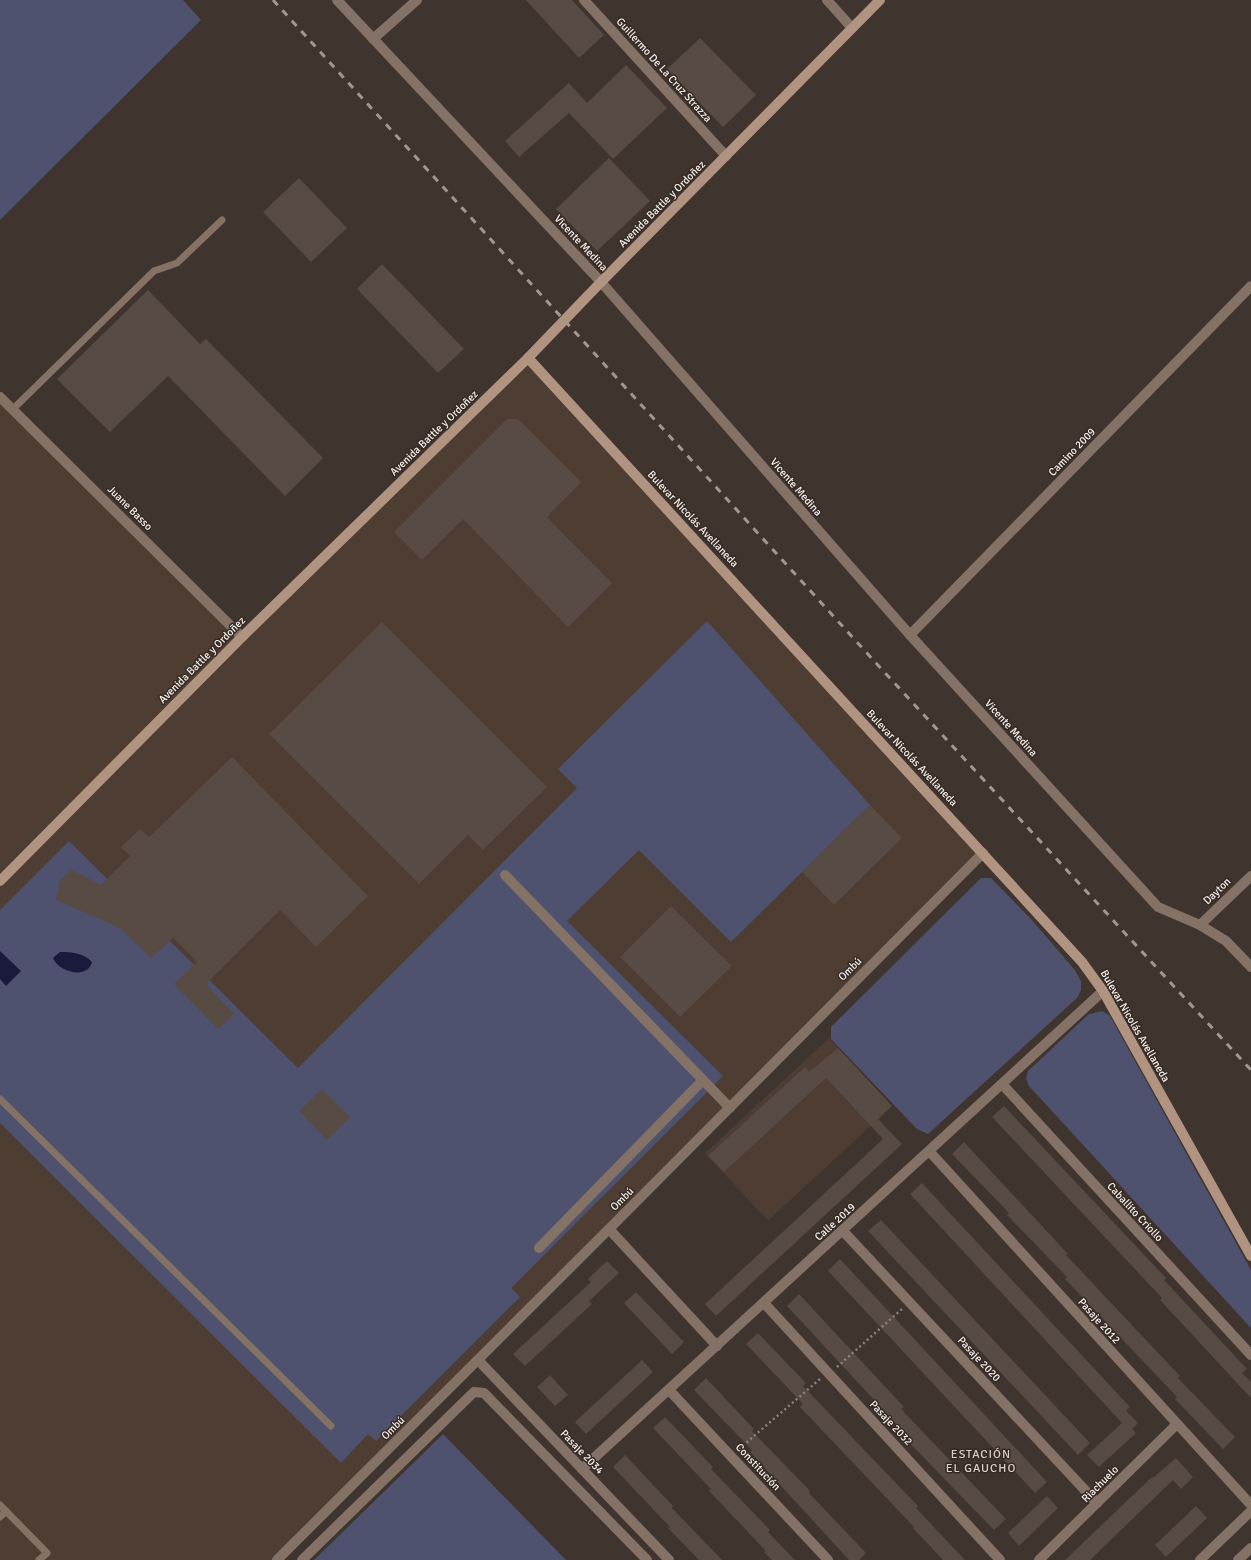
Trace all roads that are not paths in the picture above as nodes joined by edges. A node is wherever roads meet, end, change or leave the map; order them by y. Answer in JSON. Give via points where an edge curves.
{"nodes":[{"id":1,"x":337,"y":0,"type":"edge"},
{"id":2,"x":417,"y":0,"type":"edge"},
{"id":3,"x":584,"y":0,"type":"edge"},
{"id":4,"x":826,"y":0,"type":"edge"},
{"id":5,"x":880,"y":0,"type":"edge"},
{"id":6,"x":852,"y":28,"type":"junction"},
{"id":7,"x":373,"y":39,"type":"junction"},
{"id":8,"x":726,"y":156,"type":"junction"},
{"id":9,"x":222,"y":220,"type":"dead end"},
{"id":10,"x":601,"y":282,"type":"junction"},
{"id":11,"x":1251,"y":286,"type":"edge"},
{"id":12,"x":528,"y":358,"type":"junction"},
{"id":13,"x":0,"y":397,"type":"edge"},
{"id":14,"x":13,"y":409,"type":"junction"},
{"id":15,"x":910,"y":635,"type":"junction"},
{"id":16,"x":242,"y":637,"type":"junction"},
{"id":17,"x":982,"y":853,"type":"junction"},
{"id":18,"x":505,"y":875,"type":"dead end"},
{"id":19,"x":1251,"y":876,"type":"edge"},
{"id":20,"x":0,"y":881,"type":"edge"},
{"id":21,"x":1200,"y":924,"type":"junction"},
{"id":22,"x":1251,"y":968,"type":"edge"},
{"id":23,"x":1103,"y":991,"type":"junction"},
{"id":24,"x":703,"y":1080,"type":"junction"},
{"id":25,"x":1002,"y":1084,"type":"junction"},
{"id":26,"x":0,"y":1099,"type":"edge"},
{"id":27,"x":730,"y":1108,"type":"junction"},
{"id":28,"x":930,"y":1152,"type":"junction"},
{"id":29,"x":1227,"y":1211,"type":"junction"},
{"id":30,"x":609,"y":1229,"type":"junction"},
{"id":31,"x":843,"y":1231,"type":"junction"},
{"id":32,"x":1251,"y":1241,"type":"edge"},
{"id":33,"x":539,"y":1248,"type":"dead end"},
{"id":34,"x":1251,"y":1256,"type":"edge"},
{"id":35,"x":764,"y":1303,"type":"junction"},
{"id":36,"x":717,"y":1346,"type":"junction"},
{"id":37,"x":1251,"y":1355,"type":"edge"},
{"id":38,"x":478,"y":1360,"type":"junction"},
{"id":39,"x":670,"y":1390,"type":"junction"},
{"id":40,"x":1177,"y":1424,"type":"junction"},
{"id":41,"x":331,"y":1426,"type":"dead end"},
{"id":42,"x":582,"y":1469,"type":"junction"},
{"id":43,"x":1097,"y":1503,"type":"junction"},
{"id":44,"x":0,"y":1505,"type":"edge"},
{"id":45,"x":1251,"y":1505,"type":"edge"},
{"id":46,"x":1251,"y":1511,"type":"edge"},
{"id":47,"x":6,"y":1512,"type":"junction"},
{"id":48,"x":0,"y":1518,"type":"edge"},
{"id":49,"x":1251,"y":1548,"type":"edge"},
{"id":50,"x":39,"y":1560,"type":"edge"},
{"id":51,"x":277,"y":1560,"type":"edge"},
{"id":52,"x":302,"y":1560,"type":"edge"},
{"id":53,"x":647,"y":1560,"type":"edge"},
{"id":54,"x":669,"y":1560,"type":"edge"},
{"id":55,"x":828,"y":1560,"type":"edge"},
{"id":56,"x":1000,"y":1560,"type":"edge"},
{"id":57,"x":1039,"y":1560,"type":"edge"},
{"id":58,"x":1200,"y":1560,"type":"edge"},
{"id":59,"x":1238,"y":1560,"type":"edge"}],
"edges":[{"from":1,"to":7,"type":"street","name":"Vicente Medina"},
{"from":2,"to":7,"type":"street"},
{"from":3,"to":8,"type":"street","name":"Guillermo De La Cruz Strazza"},
{"from":4,"to":6,"type":"street"},
{"from":5,"to":6,"type":"main road","name":"Avenida Battle y Ordoñez"},
{"from":6,"to":8,"type":"main road","name":"Avenida Battle y Ordoñez"},
{"from":7,"to":10,"type":"street","name":"Vicente Medina"},
{"from":8,"to":10,"type":"main road","name":"Avenida Battle y Ordoñez"},
{"from":9,"to":14,"type":"lane","via":[[177,263],[154,272]]},
{"from":10,"to":12,"type":"main road","name":"Avenida Battle y Ordoñez"},
{"from":10,"to":15,"type":"street","name":"Vicente Medina"},
{"from":11,"to":15,"type":"street","name":"Camino 2009"},
{"from":12,"to":16,"type":"main road","name":"Avenida Battle y Ordoñez"},
{"from":12,"to":17,"type":"main road","name":"Bulevar Nicolás Avellaneda"},
{"from":13,"to":14,"type":"street","name":"Juane Basso"},
{"from":14,"to":16,"type":"street","name":"Juane Basso"},
{"from":15,"to":21,"type":"street","name":"Vicente Medina","via":[[1158,907]]},
{"from":16,"to":20,"type":"main road","name":"Avenida Battle y Ordoñez"},
{"from":17,"to":23,"type":"main road","name":"Bulevar Nicolás Avellaneda","via":[[1082,962]]},
{"from":17,"to":27,"type":"street","name":"Ombú"},
{"from":18,"to":24,"type":"street"},
{"from":19,"to":21,"type":"street","name":"Dayton"},
{"from":21,"to":22,"type":"street","name":"Vicente Medina","via":[[1226,941]]},
{"from":23,"to":25,"type":"street","name":"Calle 2019"},
{"from":23,"to":29,"type":"main road","name":"Bulevar Nicolás Avellaneda"},
{"from":24,"to":27,"type":"street"},
{"from":24,"to":33,"type":"street"},
{"from":25,"to":28,"type":"street","name":"Calle 2019"},
{"from":25,"to":37,"type":"street","name":"Caballito Criollo"},
{"from":26,"to":41,"type":"lane"},
{"from":27,"to":30,"type":"street","name":"Ombú"},
{"from":28,"to":31,"type":"street","name":"Calle 2019"},
{"from":28,"to":40,"type":"street","name":"Pasaje 2012"},
{"from":29,"to":32,"type":"main road","name":"Bulevar Nicolás Avellaneda"},
{"from":29,"to":34,"type":"main road","name":"Bulevar Nicolás Avellaneda"},
{"from":30,"to":36,"type":"street"},
{"from":30,"to":38,"type":"street","name":"Ombú"},
{"from":31,"to":35,"type":"street","name":"Calle 2019"},
{"from":31,"to":43,"type":"street","name":"Pasaje 2020"},
{"from":35,"to":36,"type":"street","name":"Calle 2019"},
{"from":35,"to":56,"type":"street","name":"Pasaje 2032"},
{"from":36,"to":39,"type":"street","name":"Calle 2019"},
{"from":38,"to":42,"type":"street","name":"Pasaje 2034"},
{"from":38,"to":51,"type":"street","name":"Ombú"},
{"from":39,"to":42,"type":"street","name":"Calle 2019"},
{"from":39,"to":55,"type":"street","name":"Constitución"},
{"from":40,"to":43,"type":"street","name":"Riachuelo"},
{"from":40,"to":45,"type":"street","name":"Pasaje 2012"},
{"from":42,"to":54,"type":"street","name":"Pasaje 2034"},
{"from":43,"to":57,"type":"street","name":"Riachuelo"},
{"from":44,"to":47,"type":"lane"},
{"from":46,"to":58,"type":"street"},
{"from":47,"to":48,"type":"lane"},
{"from":47,"to":50,"type":"lane","via":[[47,1553]]},
{"from":49,"to":59,"type":"street"},
{"from":52,"to":53,"type":"street","via":[[474,1392],[484,1393]]}]}
